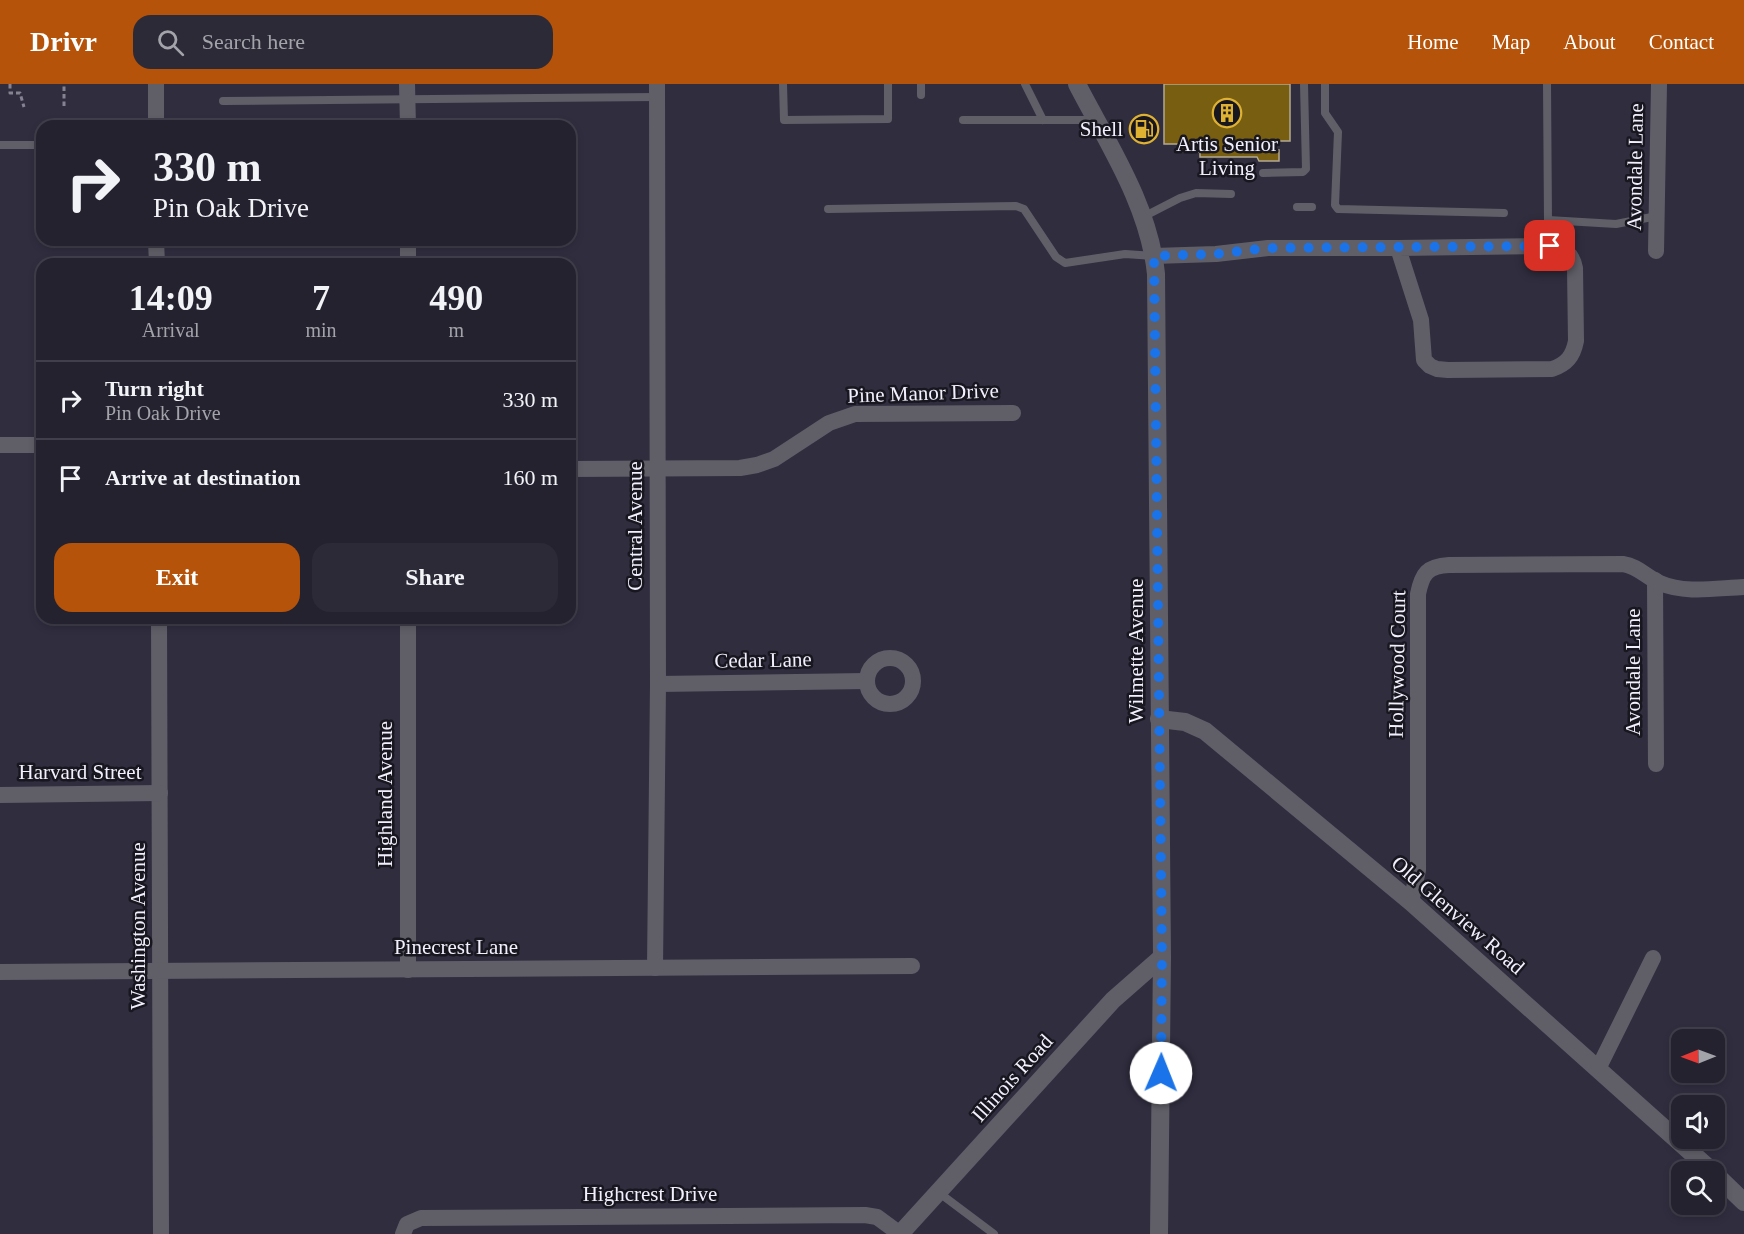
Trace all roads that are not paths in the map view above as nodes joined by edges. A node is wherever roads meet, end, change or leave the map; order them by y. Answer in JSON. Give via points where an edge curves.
{"nodes":[{"id":1,"x":156,"y":84,"type":"edge"},
{"id":2,"x":783,"y":84,"type":"edge"},
{"id":3,"x":888,"y":84,"type":"edge"},
{"id":4,"x":921,"y":84,"type":"edge"},
{"id":5,"x":1025,"y":84,"type":"edge"},
{"id":6,"x":1077,"y":84,"type":"edge"},
{"id":7,"x":1304,"y":84,"type":"edge"},
{"id":8,"x":1325,"y":84,"type":"edge"},
{"id":9,"x":1547,"y":84,"type":"edge"},
{"id":10,"x":1659,"y":84,"type":"edge"},
{"id":11,"x":657,"y":90,"type":"edge"},
{"id":12,"x":407,"y":92,"type":"edge"},
{"id":13,"x":921,"y":95,"type":"dead end"},
{"id":14,"x":223,"y":101,"type":"dead end"},
{"id":15,"x":156,"y":120,"type":"edge"},
{"id":16,"x":408,"y":120,"type":"edge"},
{"id":17,"x":963,"y":120,"type":"dead end"},
{"id":18,"x":1044,"y":120,"type":"junction"},
{"id":19,"x":1096,"y":120,"type":"junction"},
{"id":20,"x":0,"y":145,"type":"edge"},
{"id":21,"x":36,"y":145,"type":"edge"},
{"id":22,"x":1263,"y":173,"type":"dead end"},
{"id":23,"x":1231,"y":194,"type":"dead end"},
{"id":24,"x":1297,"y":207,"type":"dead end"},
{"id":25,"x":1312,"y":207,"type":"dead end"},
{"id":26,"x":828,"y":208,"type":"dead end"},
{"id":27,"x":1504,"y":213,"type":"dead end"},
{"id":28,"x":1656,"y":216,"type":"junction"},
{"id":29,"x":1143,"y":217,"type":"junction"},
{"id":30,"x":1398,"y":248,"type":"junction"},
{"id":31,"x":1656,"y":251,"type":"dead end"},
{"id":32,"x":1154,"y":256,"type":"junction"},
{"id":33,"x":1013,"y":413,"type":"dead end"},
{"id":34,"x":0,"y":445,"type":"edge"},
{"id":35,"x":36,"y":445,"type":"edge"},
{"id":36,"x":658,"y":468,"type":"junction"},
{"id":37,"x":576,"y":469,"type":"edge"},
{"id":38,"x":1655,"y":580,"type":"junction"},
{"id":39,"x":1744,"y":587,"type":"edge"},
{"id":40,"x":159,"y":624,"type":"edge"},
{"id":41,"x":408,"y":624,"type":"edge"},
{"id":42,"x":867,"y":681,"type":"dead end"},
{"id":43,"x":658,"y":684,"type":"junction"},
{"id":44,"x":1159,"y":719,"type":"junction"},
{"id":45,"x":1656,"y":764,"type":"dead end"},
{"id":46,"x":160,"y":793,"type":"junction"},
{"id":47,"x":0,"y":795,"type":"edge"},
{"id":48,"x":1411,"y":902,"type":"junction"},
{"id":49,"x":1162,"y":957,"type":"junction"},
{"id":50,"x":1653,"y":958,"type":"dead end"},
{"id":51,"x":912,"y":966,"type":"dead end"},
{"id":52,"x":655,"y":968,"type":"junction"},
{"id":53,"x":408,"y":970,"type":"junction"},
{"id":54,"x":161,"y":971,"type":"junction"},
{"id":55,"x":0,"y":972,"type":"edge"},
{"id":56,"x":1598,"y":1069,"type":"junction"},
{"id":57,"x":1702,"y":1161,"type":"edge"},
{"id":58,"x":1725,"y":1182,"type":"edge"},
{"id":59,"x":938,"y":1192,"type":"junction"},
{"id":60,"x":1743,"y":1198,"type":"edge"},
{"id":61,"x":160,"y":1234,"type":"edge"},
{"id":62,"x":403,"y":1234,"type":"edge"},
{"id":63,"x":900,"y":1234,"type":"edge"},
{"id":64,"x":994,"y":1234,"type":"edge"},
{"id":65,"x":1159,"y":1234,"type":"edge"}],
"edges":[{"from":1,"to":15,"type":"street"},
{"from":2,"to":3,"type":"lane","via":[[784,120],[888,120]]},
{"from":4,"to":13,"type":"lane"},
{"from":5,"to":18,"type":"lane"},
{"from":6,"to":19,"type":"street","name":"Wilmette Avenue"},
{"from":7,"to":22,"type":"lane","via":[[1306,169]]},
{"from":8,"to":27,"type":"lane","via":[[1326,113],[1338,132],[1338,209]]},
{"from":9,"to":28,"type":"lane","via":[[1548,220],[1616,224]]},
{"from":10,"to":28,"type":"street","name":"Avondale Lane"},
{"from":11,"to":12,"type":"lane"},
{"from":11,"to":36,"type":"street","name":"Central Avenue"},
{"from":12,"to":14,"type":"lane"},
{"from":12,"to":16,"type":"street"},
{"from":17,"to":18,"type":"lane"},
{"from":18,"to":19,"type":"lane"},
{"from":19,"to":29,"type":"street","name":"Wilmette Avenue"},
{"from":20,"to":21,"type":"lane"},
{"from":23,"to":29,"type":"lane","via":[[1188,195]]},
{"from":24,"to":25,"type":"lane"},
{"from":26,"to":32,"type":"lane","via":[[1016,206],[1024,209],[1056,257],[1065,263],[1125,254]]},
{"from":28,"to":31,"type":"street","name":"Avondale Lane"},
{"from":29,"to":32,"type":"street","name":"Wilmette Avenue"},
{"from":30,"to":30,"type":"street","via":[[1550,246],[1569,252],[1575,268],[1574,352],[1562,366],[1552,369],[1448,370],[1430,366],[1422,350],[1421,320]]},
{"from":30,"to":32,"type":"street","via":[[1268,248]]},
{"from":32,"to":44,"type":"street","name":"Wilmette Avenue"},
{"from":33,"to":36,"type":"street","name":"Pine Manor Drive","via":[[855,414],[829,423],[774,459],[757,465]]},
{"from":34,"to":35,"type":"street"},
{"from":36,"to":37,"type":"street","name":"Pine Manor Drive"},
{"from":36,"to":43,"type":"street","name":"Central Avenue"},
{"from":38,"to":39,"type":"street","name":"Hollywood Court","via":[[1679,588]]},
{"from":38,"to":45,"type":"street","name":"Avondale Lane"},
{"from":38,"to":48,"type":"street","name":"Hollywood Court","via":[[1623,564],[1449,565],[1427,571],[1418,594],[1418,870]]},
{"from":40,"to":46,"type":"street","name":"Washington Avenue"},
{"from":41,"to":53,"type":"street","name":"Highland Avenue"},
{"from":42,"to":43,"type":"street","name":"Cedar Lane"},
{"from":43,"to":52,"type":"street","name":"Central Avenue"},
{"from":44,"to":48,"type":"street","name":"Old Glenview Road","via":[[1185,722],[1205,731]]},
{"from":44,"to":49,"type":"street","name":"Wilmette Avenue"},
{"from":46,"to":47,"type":"street","name":"Harvard Street"},
{"from":46,"to":54,"type":"street","name":"Washington Avenue"},
{"from":48,"to":56,"type":"street","name":"Old Glenview Road"},
{"from":49,"to":59,"type":"street","name":"Illinois Road","via":[[1113,1000]]},
{"from":49,"to":65,"type":"street","name":"Wilmette Avenue"},
{"from":50,"to":56,"type":"street"},
{"from":51,"to":52,"type":"street","name":"Pinecrest Lane"},
{"from":52,"to":53,"type":"street","name":"Pinecrest Lane"},
{"from":53,"to":54,"type":"street","name":"Pinecrest Lane"},
{"from":54,"to":55,"type":"street","name":"Pinecrest Lane"},
{"from":54,"to":61,"type":"street","name":"Washington Avenue"},
{"from":56,"to":57,"type":"street","name":"Old Glenview Road"},
{"from":58,"to":60,"type":"street","name":"Old Glenview Road"},
{"from":59,"to":63,"type":"street","name":"Illinois Road"},
{"from":59,"to":64,"type":"lane"},
{"from":62,"to":63,"type":"street","name":"Highcrest Drive","via":[[407,1224],[428,1217],[841,1215],[877,1217]]}]}
